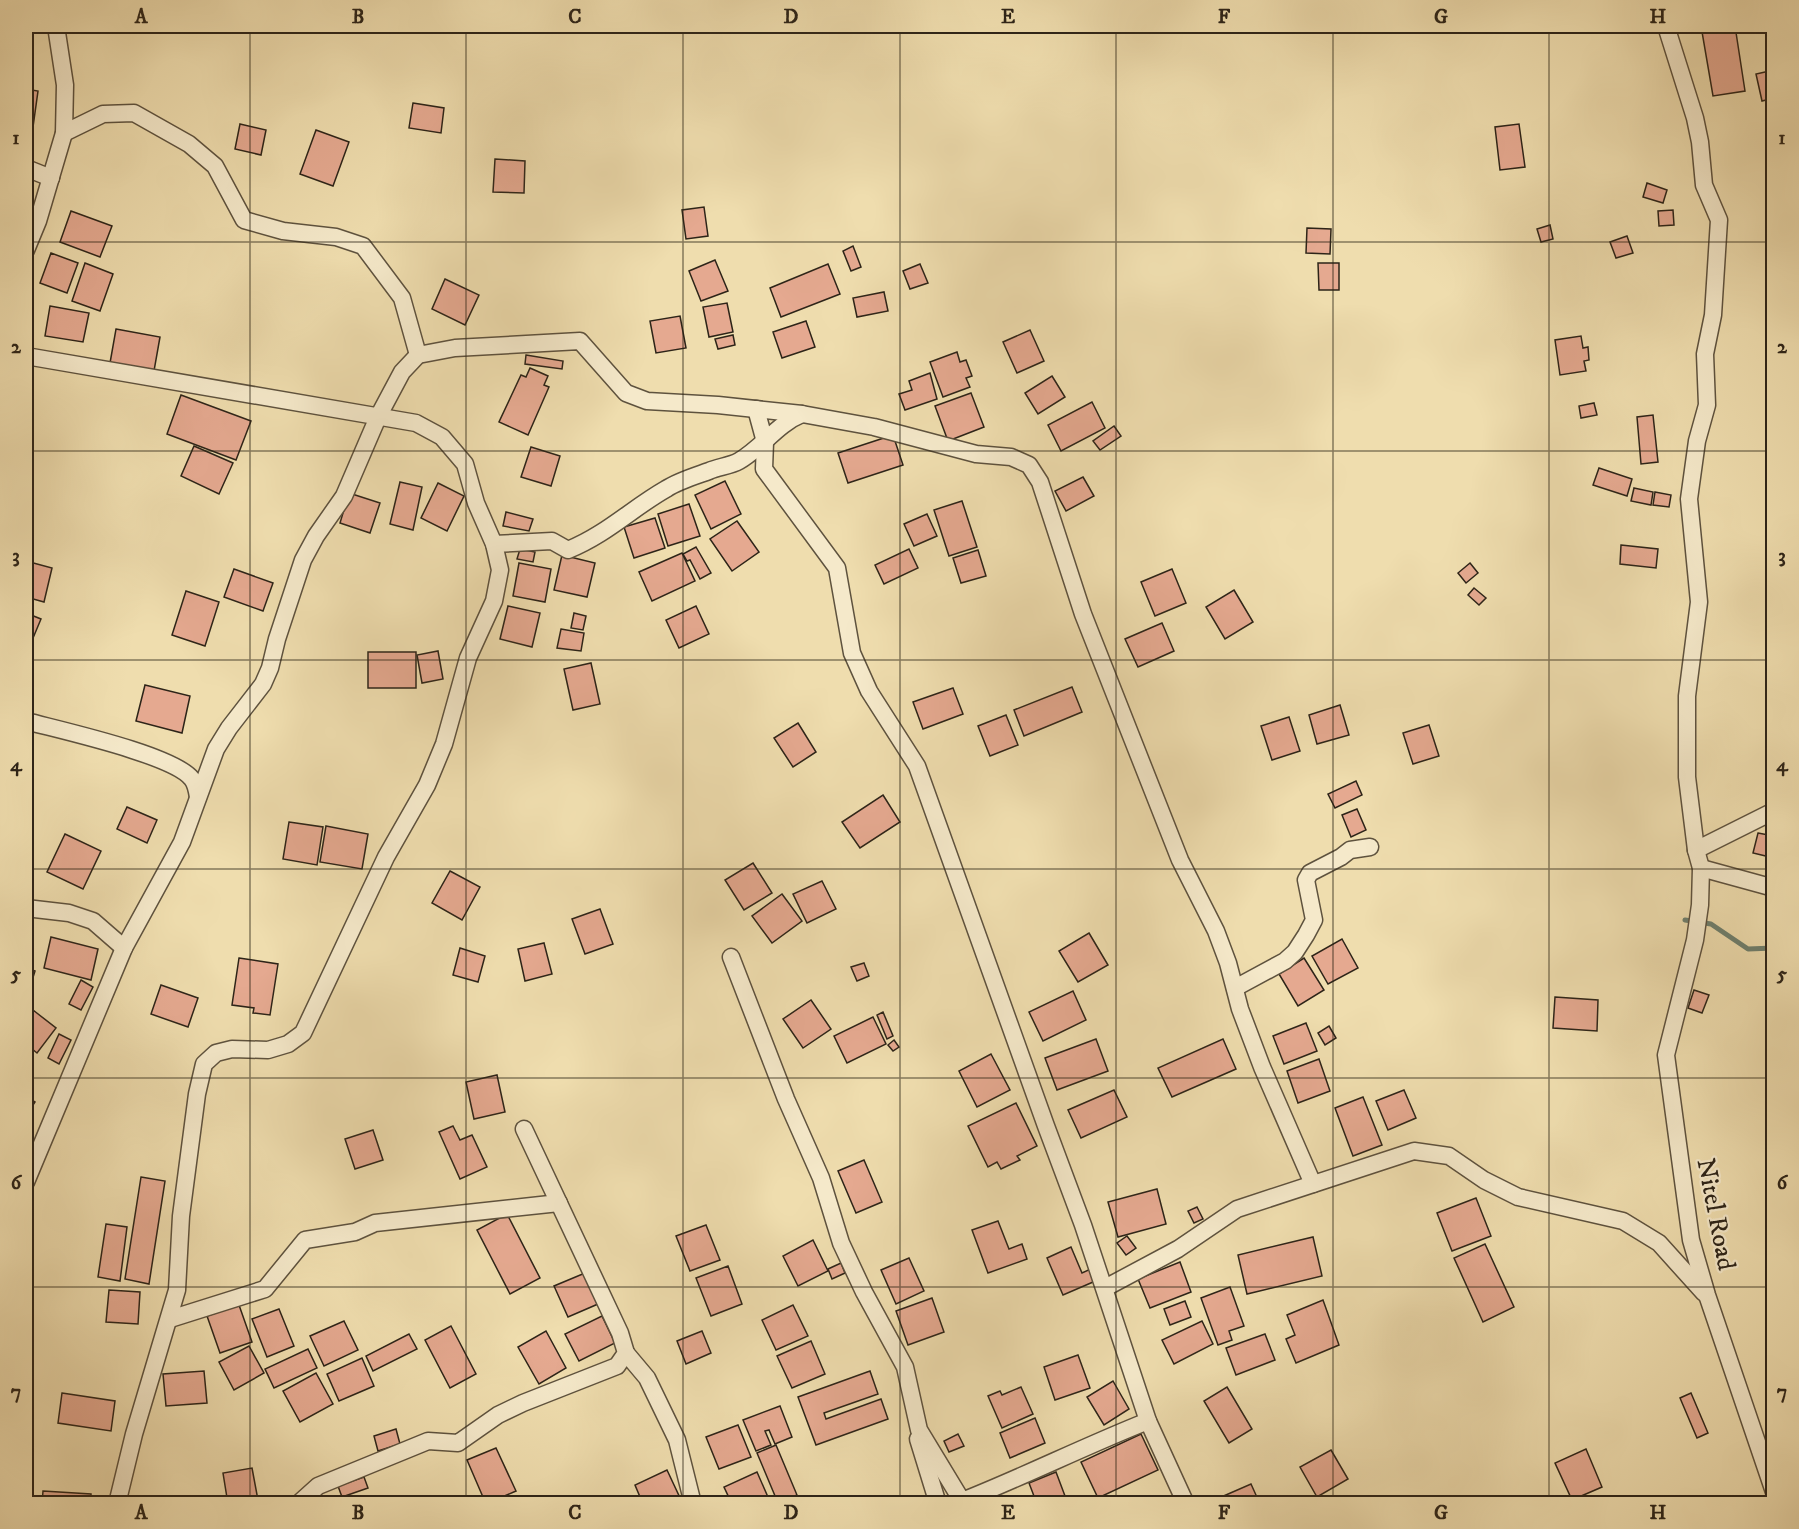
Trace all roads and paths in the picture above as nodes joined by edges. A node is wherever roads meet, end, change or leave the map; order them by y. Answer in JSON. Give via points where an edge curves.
{"nodes":[{"id":1,"x":56,"y":26,"type":"edge"},
{"id":2,"x":1666,"y":26,"type":"edge"},
{"id":3,"x":64,"y":133,"type":"junction"},
{"id":4,"x":26,"y":168,"type":"edge"},
{"id":5,"x":51,"y":178,"type":"junction"},
{"id":6,"x":26,"y":249,"type":"edge"},
{"id":7,"x":418,"y":355,"type":"junction"},
{"id":8,"x":26,"y":356,"type":"edge"},
{"id":9,"x":756,"y":409,"type":"junction"},
{"id":10,"x":802,"y":414,"type":"junction"},
{"id":11,"x":378,"y":417,"type":"junction"},
{"id":12,"x":765,"y":442,"type":"junction"},
{"id":13,"x":494,"y":544,"type":"junction"},
{"id":14,"x":26,"y":721,"type":"edge"},
{"id":15,"x":198,"y":797,"type":"junction"},
{"id":16,"x":1773,"y":811,"type":"edge"},
{"id":17,"x":1370,"y":847,"type":"dead end"},
{"id":18,"x":1696,"y":850,"type":"junction"},
{"id":19,"x":1701,"y":868,"type":"junction"},
{"id":20,"x":1773,"y":888,"type":"edge"},
{"id":21,"x":26,"y":908,"type":"edge"},
{"id":22,"x":124,"y":948,"type":"junction"},
{"id":23,"x":731,"y":957,"type":"dead end"},
{"id":24,"x":1234,"y":988,"type":"junction"},
{"id":25,"x":524,"y":1129,"type":"dead end"},
{"id":26,"x":26,"y":1143,"type":"edge"},
{"id":27,"x":43,"y":1144,"type":"junction"},
{"id":28,"x":26,"y":1182,"type":"edge"},
{"id":29,"x":1313,"y":1185,"type":"junction"},
{"id":30,"x":559,"y":1203,"type":"junction"},
{"id":31,"x":1105,"y":1288,"type":"junction"},
{"id":32,"x":1707,"y":1295,"type":"junction"},
{"id":33,"x":170,"y":1318,"type":"junction"},
{"id":34,"x":626,"y":1353,"type":"junction"},
{"id":35,"x":905,"y":1367,"type":"junction"},
{"id":36,"x":1148,"y":1421,"type":"junction"},
{"id":37,"x":1767,"y":1452,"type":"edge"},
{"id":38,"x":1773,"y":1492,"type":"edge"},
{"id":39,"x":117,"y":1503,"type":"edge"},
{"id":40,"x":298,"y":1503,"type":"edge"},
{"id":41,"x":693,"y":1503,"type":"edge"},
{"id":42,"x":938,"y":1503,"type":"edge"},
{"id":43,"x":1186,"y":1503,"type":"edge"}],
"edges":[{"from":1,"to":3,"type":"street","via":[[65,85]]},
{"from":2,"to":18,"type":"street","name":"Nitel Road","via":[[1695,118],[1704,185],[1719,220],[1713,315],[1705,354],[1707,405],[1697,441],[1689,499],[1699,603],[1687,696],[1687,777]]},
{"from":3,"to":5,"type":"street"},
{"from":3,"to":7,"type":"street","via":[[103,114],[134,113],[189,144],[216,166],[244,220],[283,231],[336,237],[363,246],[402,297]]},
{"from":4,"to":5,"type":"street"},
{"from":5,"to":6,"type":"street"},
{"from":7,"to":9,"type":"street","via":[[455,348],[580,341],[626,393],[647,401]]},
{"from":7,"to":11,"type":"street","via":[[402,372]]},
{"from":8,"to":11,"type":"street"},
{"from":9,"to":10,"type":"street"},
{"from":9,"to":12,"type":"street"},
{"from":10,"to":12,"type":"street","via":[[788,420]]},
{"from":10,"to":24,"type":"street","via":[[874,427],[1029,465],[1040,482],[1083,614],[1180,860],[1216,931]]},
{"from":11,"to":13,"type":"street","via":[[416,423],[442,437],[465,464]]},
{"from":11,"to":15,"type":"street","via":[[344,495],[303,561],[264,684],[216,749]]},
{"from":12,"to":13,"type":"street","via":[[737,462],[667,488],[618,524],[568,550],[552,541]]},
{"from":12,"to":31,"type":"street","via":[[764,469],[837,568],[852,652],[869,691],[917,766]]},
{"from":13,"to":33,"type":"street","via":[[500,570],[494,601],[468,658],[435,765],[386,857],[303,1033],[288,1044],[268,1050],[232,1049],[216,1053],[204,1064],[181,1216],[177,1290]]},
{"from":14,"to":15,"type":"street","via":[[158,758],[193,780]]},
{"from":15,"to":22,"type":"street","via":[[182,842]]},
{"from":16,"to":18,"type":"street"},
{"from":17,"to":24,"type":"street","via":[[1350,850],[1310,873],[1306,880],[1314,920],[1295,952]]},
{"from":18,"to":19,"type":"street","name":"Nitel Road"},
{"from":19,"to":20,"type":"street"},
{"from":19,"to":32,"type":"street","name":"Nitel Road","via":[[1695,940],[1666,1055],[1691,1240]]},
{"from":21,"to":22,"type":"street","via":[[69,913],[93,921]]},
{"from":22,"to":27,"type":"street"},
{"from":23,"to":35,"type":"street","via":[[821,1178],[841,1243]]},
{"from":24,"to":29,"type":"street","via":[[1262,1066]]},
{"from":25,"to":30,"type":"street"},
{"from":26,"to":27,"type":"street"},
{"from":27,"to":28,"type":"street"},
{"from":29,"to":31,"type":"street","via":[[1237,1209],[1178,1249]]},
{"from":29,"to":32,"type":"street","via":[[1414,1151],[1449,1156],[1518,1197],[1623,1221],[1659,1244]]},
{"from":30,"to":33,"type":"street","via":[[375,1223],[355,1232],[305,1240],[265,1288]]},
{"from":30,"to":34,"type":"street"},
{"from":31,"to":36,"type":"street"},
{"from":32,"to":37,"type":"street","name":"Nitel Road"},
{"from":33,"to":39,"type":"street"},
{"from":34,"to":40,"type":"street","via":[[617,1365],[498,1415],[458,1443],[428,1441],[318,1486]]},
{"from":34,"to":41,"type":"street","via":[[647,1378],[677,1440]]},
{"from":35,"to":36,"type":"street","via":[[919,1430],[962,1501]]},
{"from":35,"to":42,"type":"street","via":[[896,1378],[899,1392]]},
{"from":36,"to":43,"type":"street"},
{"from":37,"to":38,"type":"street","name":"Nitel Road"}]}
